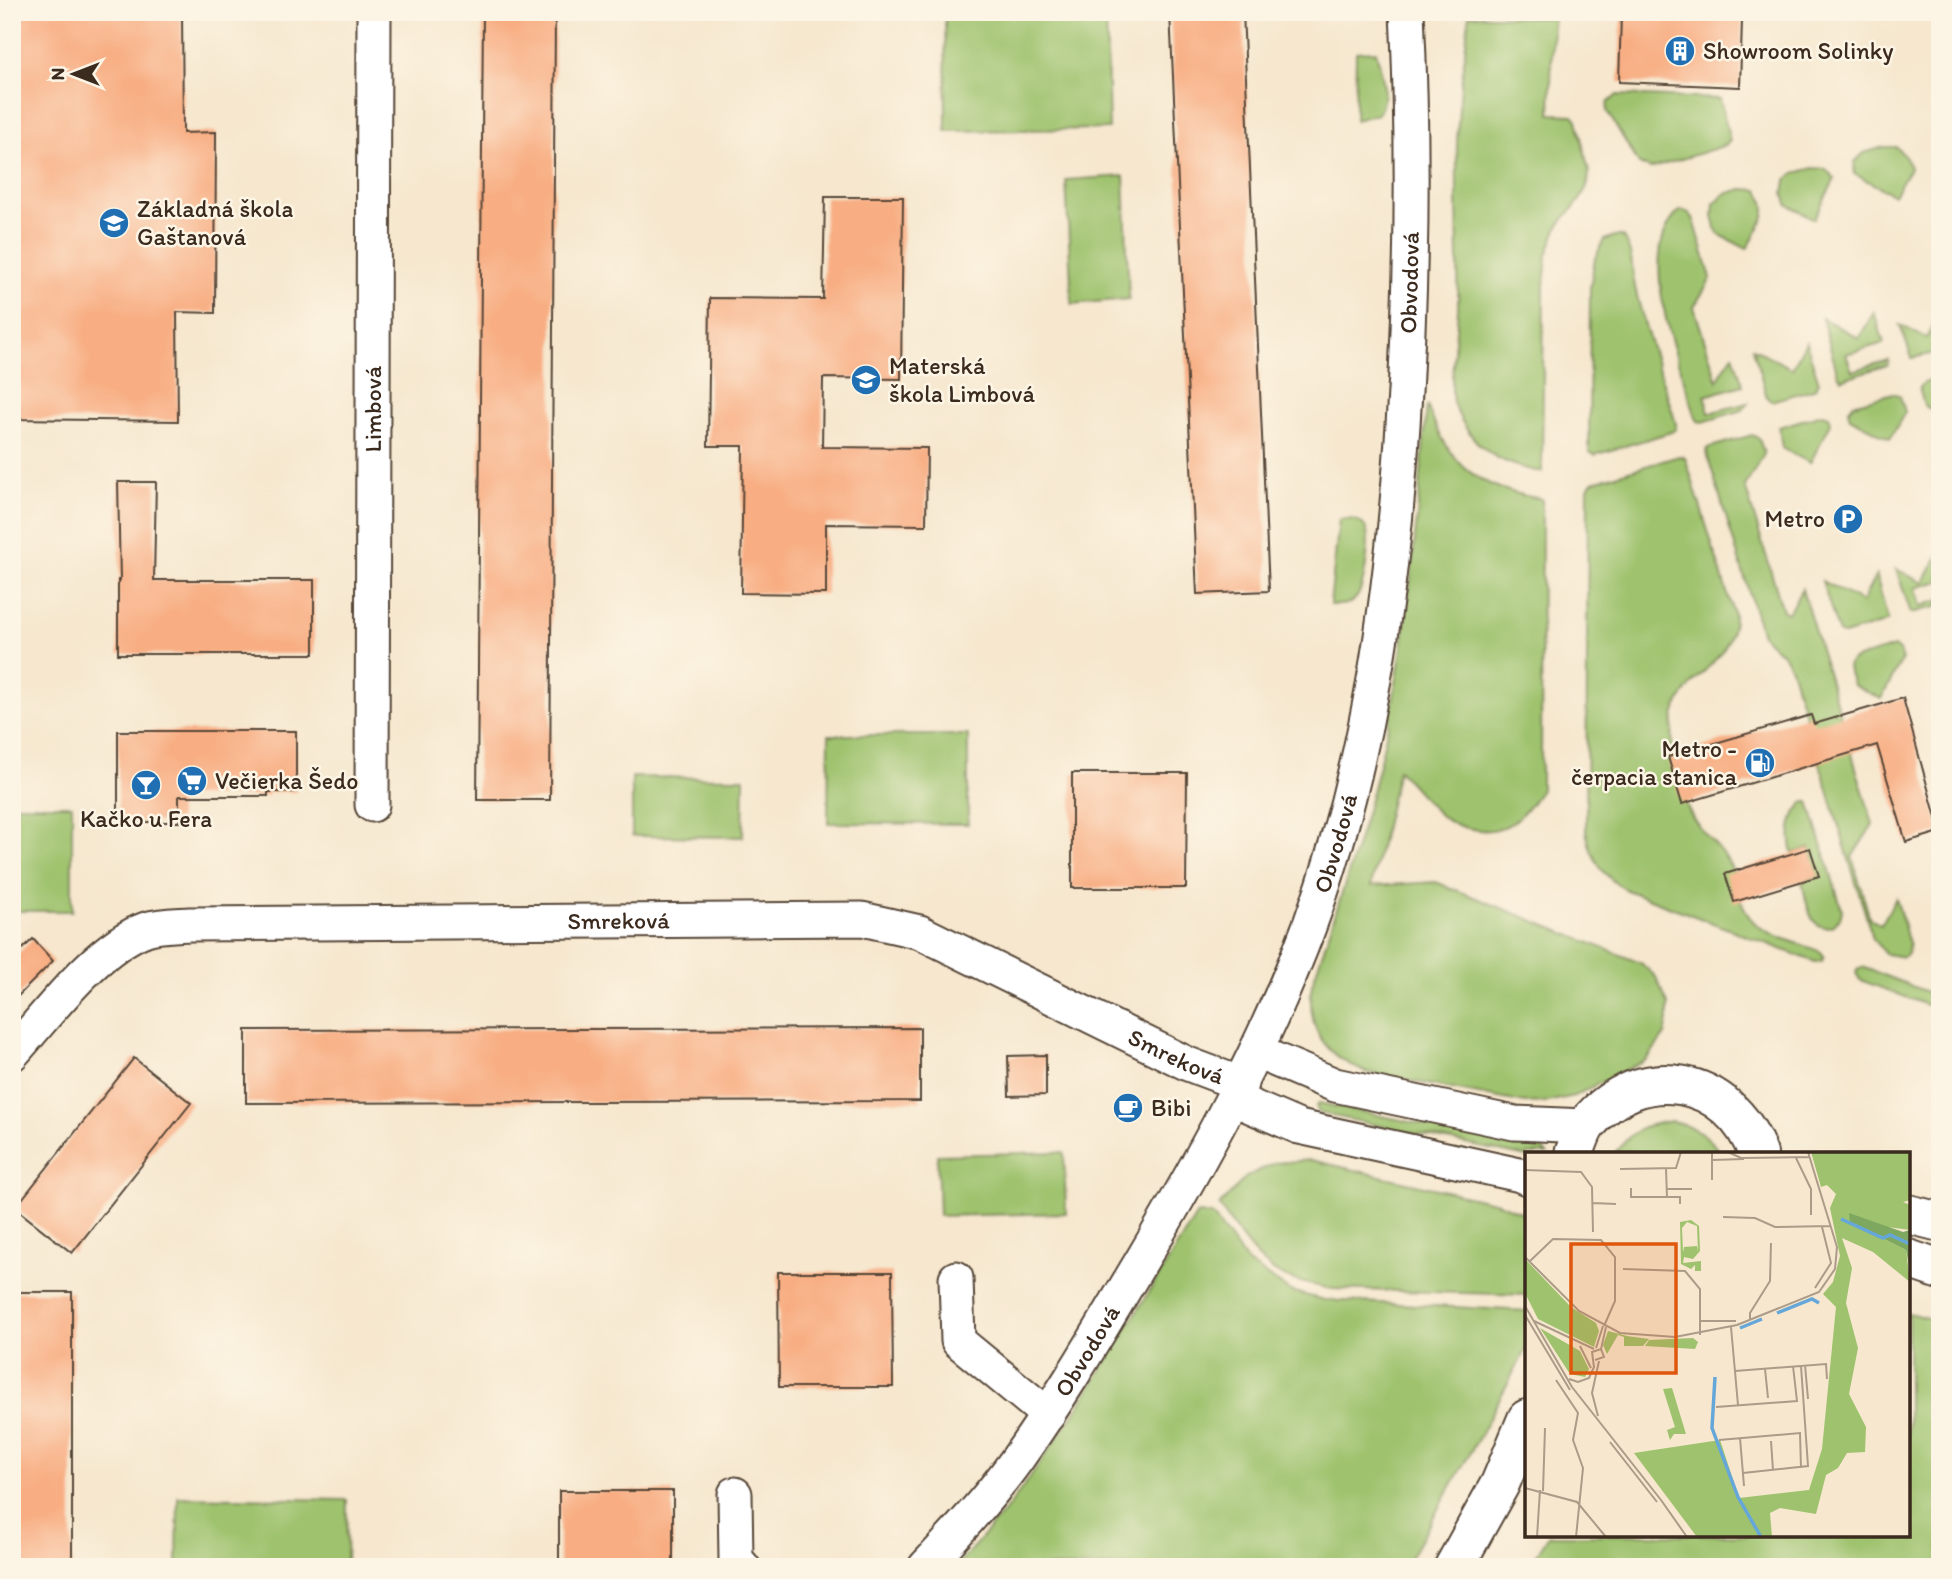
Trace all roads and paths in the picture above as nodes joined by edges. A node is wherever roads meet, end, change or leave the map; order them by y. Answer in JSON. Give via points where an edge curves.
{"nodes":[{"id":1,"x":374,"y":12,"type":"edge"},
{"id":2,"x":1407,"y":12,"type":"edge"},
{"id":3,"x":372,"y":805,"type":"dead end"},
{"id":4,"x":1256,"y":1052,"type":"junction"},
{"id":5,"x":12,"y":1054,"type":"edge"},
{"id":6,"x":1238,"y":1091,"type":"junction"},
{"id":7,"x":1580,"y":1140,"type":"edge"},
{"id":8,"x":1757,"y":1152,"type":"edge"},
{"id":9,"x":1525,"y":1177,"type":"edge"},
{"id":10,"x":1910,"y":1214,"type":"edge"},
{"id":11,"x":1940,"y":1222,"type":"edge"},
{"id":12,"x":957,"y":1278,"type":"dead end"},
{"id":13,"x":1048,"y":1415,"type":"junction"},
{"id":14,"x":1525,"y":1427,"type":"edge"},
{"id":15,"x":1525,"y":1450,"type":"edge"},
{"id":16,"x":1513,"y":1474,"type":"edge"},
{"id":17,"x":735,"y":1494,"type":"dead end"},
{"id":18,"x":743,"y":1567,"type":"edge"},
{"id":19,"x":925,"y":1567,"type":"edge"},
{"id":20,"x":1454,"y":1567,"type":"edge"}],
"edges":[{"from":1,"to":3,"type":"street","name":"Limbová"},
{"from":2,"to":4,"type":"street","name":"Obvodová","via":[[1412,111],[1410,325],[1397,524],[1384,628],[1364,736],[1337,843],[1309,927]]},
{"from":4,"to":6,"type":"street","name":"Obvodová"},
{"from":4,"to":7,"type":"street","via":[[1335,1085]]},
{"from":5,"to":6,"type":"street","name":"Smreková","via":[[92,965],[147,929],[224,923],[862,919],[920,932]]},
{"from":6,"to":9,"type":"street","name":"Smreková","via":[[1299,1128]]},
{"from":6,"to":13,"type":"street","name":"Obvodová"},
{"from":7,"to":8,"type":"main road","via":[[1611,1101],[1644,1086],[1675,1084],[1705,1092],[1731,1109],[1751,1134]]},
{"from":10,"to":11,"type":"main road"},
{"from":12,"to":13,"type":"street","via":[[958,1341]]},
{"from":13,"to":19,"type":"street","name":"Obvodová","via":[[1015,1463]]},
{"from":14,"to":16,"type":"main road"},
{"from":15,"to":16,"type":"main road"},
{"from":16,"to":20,"type":"main road"},
{"from":17,"to":18,"type":"street","via":[[736,1559]]}]}
